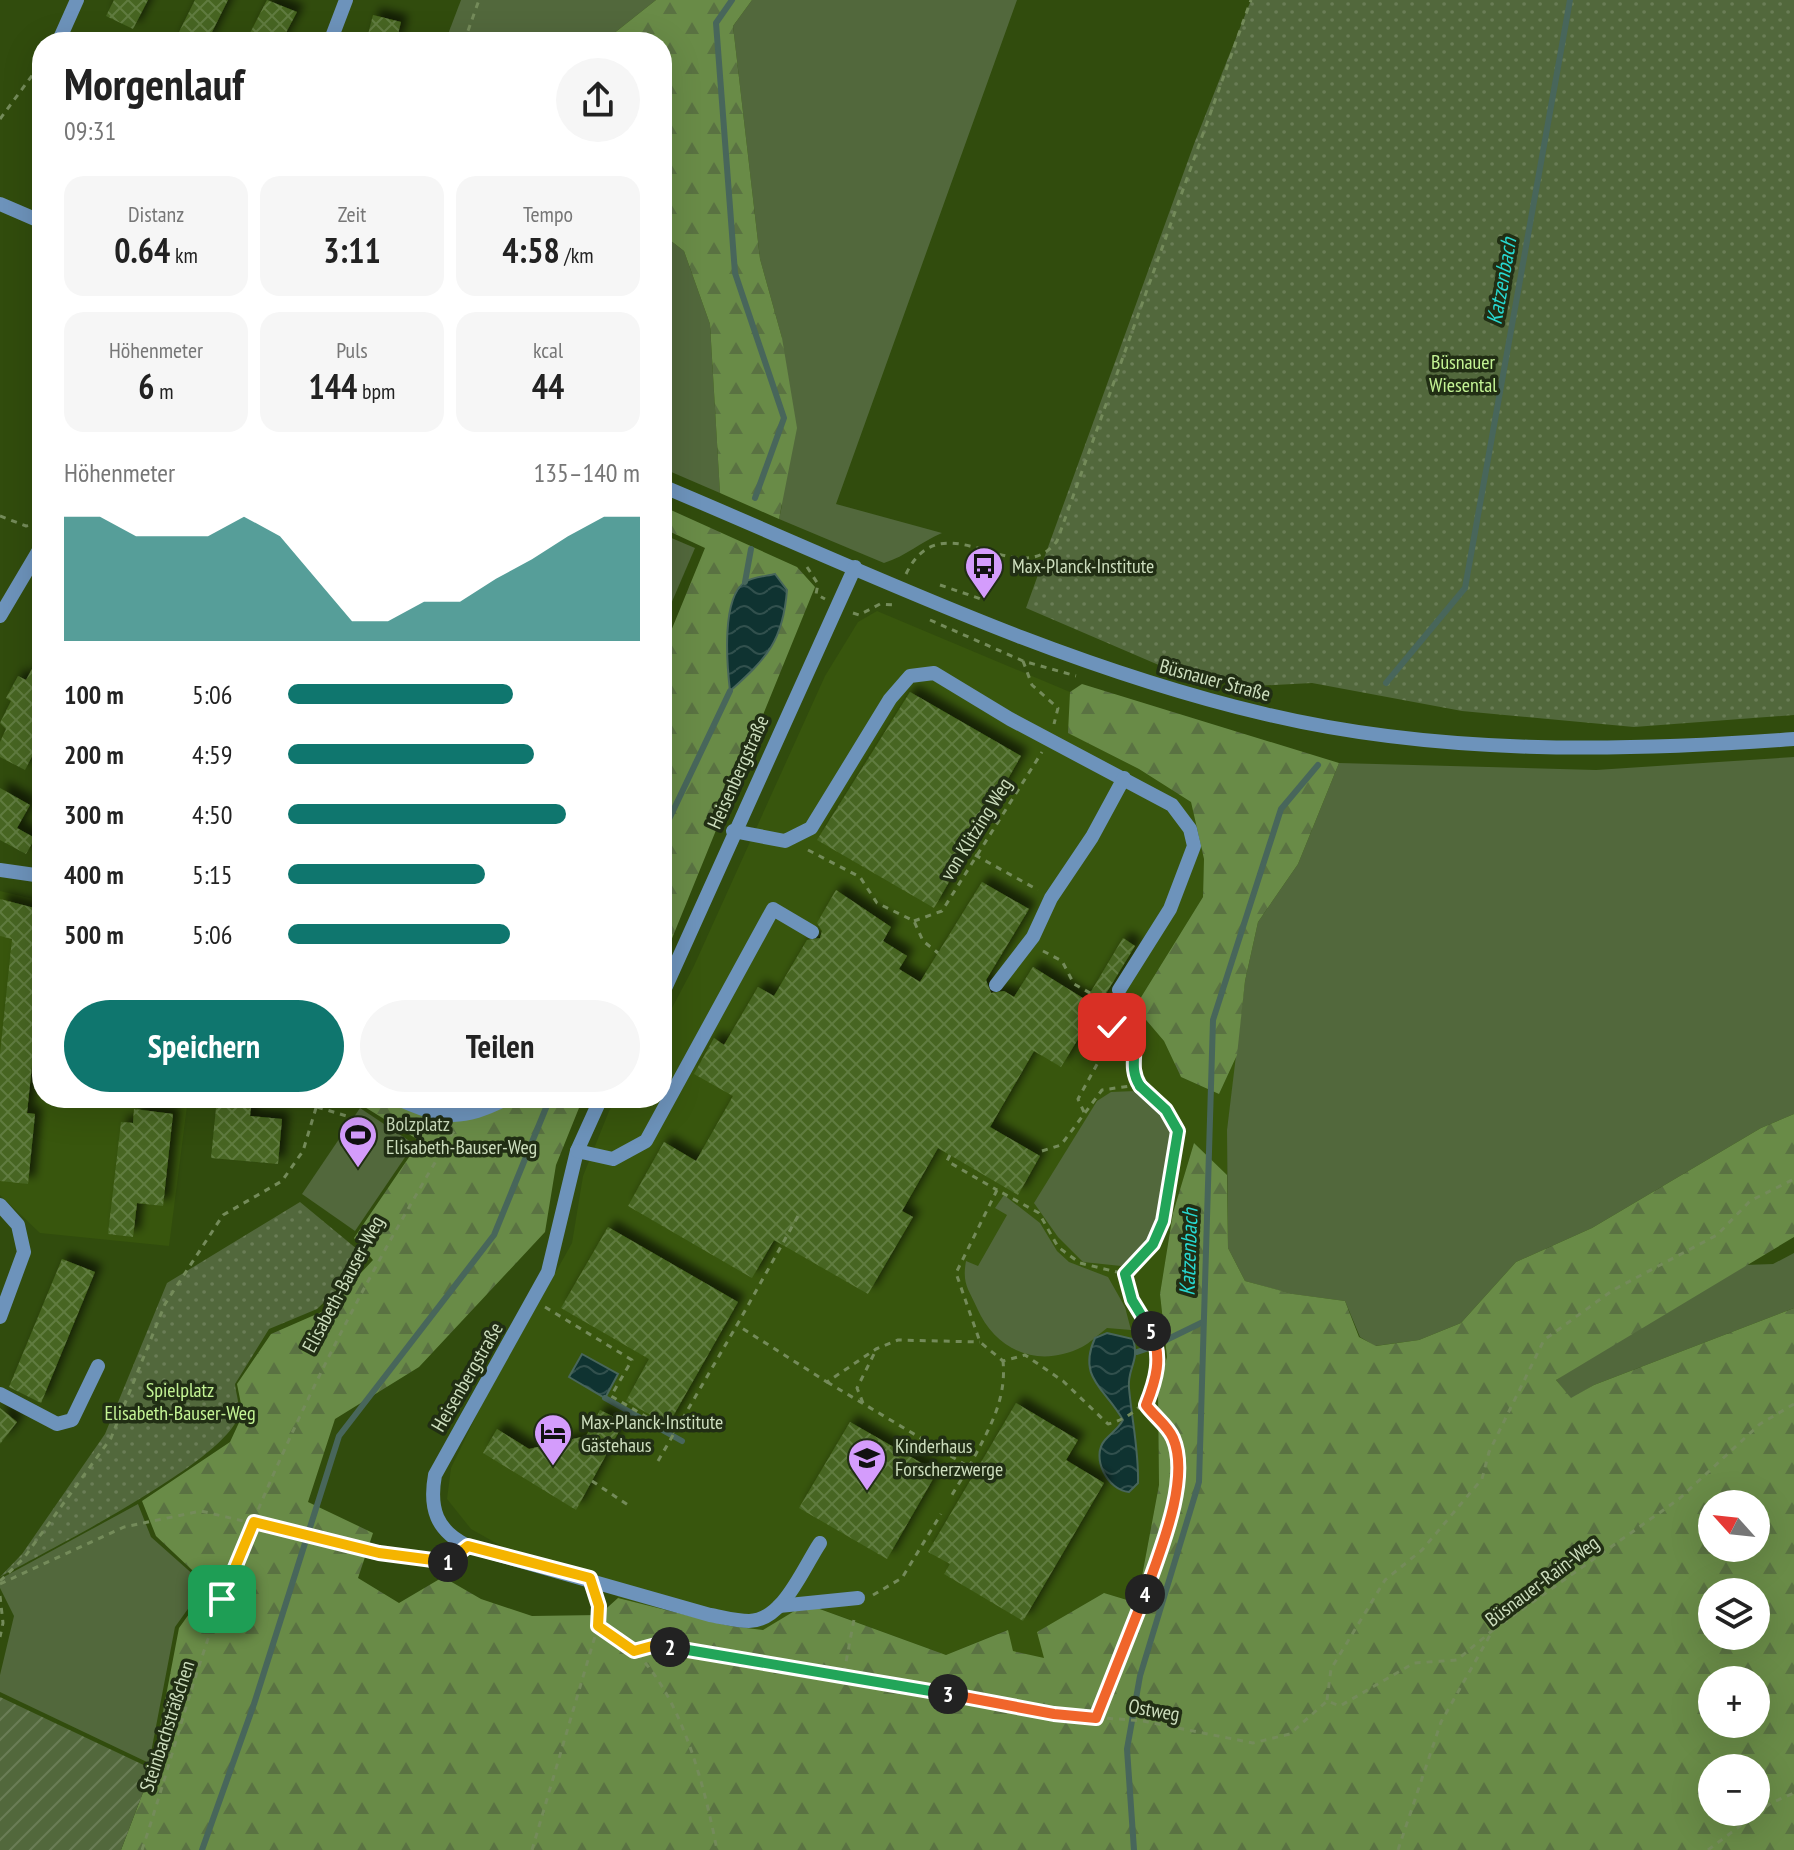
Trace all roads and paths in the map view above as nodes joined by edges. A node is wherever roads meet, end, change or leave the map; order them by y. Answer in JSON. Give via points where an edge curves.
{"nodes":[{"id":1,"x":77,"y":0,"type":"edge"},
{"id":2,"x":346,"y":0,"type":"edge"},
{"id":3,"x":479,"y":0,"type":"edge"},
{"id":4,"x":1251,"y":0,"type":"edge"},
{"id":5,"x":63,"y":32,"type":"edge"},
{"id":6,"x":334,"y":32,"type":"edge"},
{"id":7,"x":468,"y":32,"type":"edge"},
{"id":8,"x":32,"y":76,"type":"edge"},
{"id":9,"x":0,"y":119,"type":"edge"},
{"id":10,"x":0,"y":204,"type":"edge"},
{"id":11,"x":32,"y":218,"type":"edge"},
{"id":12,"x":672,"y":490,"type":"edge"},
{"id":13,"x":0,"y":516,"type":"edge"},
{"id":14,"x":32,"y":525,"type":"edge"},
{"id":15,"x":32,"y":562,"type":"edge"},
{"id":16,"x":803,"y":562,"type":"dead end"},
{"id":17,"x":855,"y":567,"type":"junction"},
{"id":18,"x":914,"y":578,"type":"dead end"},
{"id":19,"x":935,"y":584,"type":"dead end"},
{"id":20,"x":984,"y":600,"type":"dead end"},
{"id":21,"x":837,"y":605,"type":"junction"},
{"id":22,"x":897,"y":605,"type":"dead end"},
{"id":23,"x":0,"y":616,"type":"edge"},
{"id":24,"x":1023,"y":661,"type":"dead end"},
{"id":25,"x":1051,"y":738,"type":"junction"},
{"id":26,"x":1794,"y":739,"type":"edge"},
{"id":27,"x":1124,"y":778,"type":"junction"},
{"id":28,"x":733,"y":831,"type":"junction"},
{"id":29,"x":808,"y":850,"type":"dead end"},
{"id":30,"x":975,"y":855,"type":"junction"},
{"id":31,"x":0,"y":870,"type":"edge"},
{"id":32,"x":32,"y":873,"type":"edge"},
{"id":33,"x":1051,"y":898,"type":"junction"},
{"id":34,"x":914,"y":921,"type":"junction"},
{"id":35,"x":812,"y":932,"type":"dead end"},
{"id":36,"x":1033,"y":937,"type":"junction"},
{"id":37,"x":938,"y":953,"type":"dead end"},
{"id":38,"x":672,"y":971,"type":"edge"},
{"id":39,"x":996,"y":985,"type":"dead end"},
{"id":40,"x":1119,"y":990,"type":"joint"},
{"id":41,"x":1112,"y":1006,"type":"junction"},
{"id":42,"x":1137,"y":1085,"type":"junction"},
{"id":43,"x":672,"y":1094,"type":"edge"},
{"id":44,"x":317,"y":1108,"type":"edge"},
{"id":45,"x":320,"y":1108,"type":"edge"},
{"id":46,"x":418,"y":1108,"type":"edge"},
{"id":47,"x":485,"y":1108,"type":"edge"},
{"id":48,"x":596,"y":1108,"type":"edge"},
{"id":49,"x":664,"y":1108,"type":"edge"},
{"id":50,"x":1084,"y":1113,"type":"junction"},
{"id":51,"x":350,"y":1117,"type":"dead end"},
{"id":52,"x":462,"y":1118,"type":"junction"},
{"id":53,"x":577,"y":1151,"type":"junction"},
{"id":54,"x":1042,"y":1151,"type":"dead end"},
{"id":55,"x":950,"y":1155,"type":"dead end"},
{"id":56,"x":1794,"y":1179,"type":"edge"},
{"id":57,"x":997,"y":1190,"type":"junction"},
{"id":58,"x":0,"y":1205,"type":"edge"},
{"id":59,"x":798,"y":1216,"type":"dead end"},
{"id":60,"x":1125,"y":1274,"type":"junction"},
{"id":61,"x":533,"y":1300,"type":"junction"},
{"id":62,"x":0,"y":1317,"type":"edge"},
{"id":63,"x":737,"y":1325,"type":"junction"},
{"id":64,"x":980,"y":1342,"type":"junction"},
{"id":65,"x":876,"y":1349,"type":"junction"},
{"id":66,"x":1003,"y":1361,"type":"junction"},
{"id":67,"x":98,"y":1366,"type":"dead end"},
{"id":68,"x":827,"y":1382,"type":"junction"},
{"id":69,"x":0,"y":1394,"type":"edge"},
{"id":70,"x":1794,"y":1404,"type":"edge"},
{"id":71,"x":1146,"y":1405,"type":"junction"},
{"id":72,"x":863,"y":1406,"type":"junction"},
{"id":73,"x":674,"y":1433,"type":"junction"},
{"id":74,"x":658,"y":1461,"type":"dead end"},
{"id":75,"x":969,"y":1467,"type":"junction"},
{"id":76,"x":592,"y":1481,"type":"dead end"},
{"id":77,"x":950,"y":1498,"type":"dead end"},
{"id":78,"x":631,"y":1507,"type":"dead end"},
{"id":79,"x":941,"y":1514,"type":"dead end"},
{"id":80,"x":254,"y":1522,"type":"junction"},
{"id":81,"x":820,"y":1543,"type":"dead end"},
{"id":82,"x":468,"y":1546,"type":"junction"},
{"id":83,"x":590,"y":1578,"type":"junction"},
{"id":84,"x":0,"y":1583,"type":"edge"},
{"id":85,"x":0,"y":1596,"type":"edge"},
{"id":86,"x":858,"y":1598,"type":"junction"},
{"id":87,"x":779,"y":1606,"type":"junction"},
{"id":88,"x":598,"y":1626,"type":"junction"},
{"id":89,"x":1493,"y":1630,"type":"junction"},
{"id":90,"x":0,"y":1637,"type":"edge"},
{"id":91,"x":634,"y":1651,"type":"junction"},
{"id":92,"x":844,"y":1675,"type":"junction"},
{"id":93,"x":1327,"y":1701,"type":"junction"},
{"id":94,"x":1096,"y":1718,"type":"junction"},
{"id":95,"x":1794,"y":1793,"type":"edge"},
{"id":96,"x":142,"y":1850,"type":"edge"},
{"id":97,"x":532,"y":1850,"type":"edge"},
{"id":98,"x":717,"y":1850,"type":"edge"},
{"id":99,"x":1398,"y":1850,"type":"edge"},
{"id":100,"x":1708,"y":1850,"type":"edge"}],
"edges":[{"from":1,"to":5,"type":"street"},
{"from":2,"to":6,"type":"street"},
{"from":3,"to":7,"type":"path"},
{"from":4,"to":18,"type":"path","via":[[1057,541],[1049,552],[1029,559],[946,542],[917,556],[906,574]]},
{"from":8,"to":9,"type":"path"},
{"from":10,"to":11,"type":"street"},
{"from":12,"to":17,"type":"street","name":"Büsnauer Straße"},
{"from":13,"to":14,"type":"path"},
{"from":15,"to":23,"type":"street"},
{"from":16,"to":21,"type":"path","via":[[818,584],[816,594]]},
{"from":17,"to":21,"type":"street","name":"Heisenbergstraße"},
{"from":17,"to":26,"type":"street","name":"Büsnauer Straße","via":[[1089,664],[1268,715],[1542,749]]},
{"from":19,"to":20,"type":"path"},
{"from":21,"to":22,"type":"path","via":[[859,615],[880,604]]},
{"from":21,"to":28,"type":"street","name":"Heisenbergstraße"},
{"from":24,"to":25,"type":"path","via":[[1032,685],[1058,708]]},
{"from":25,"to":27,"type":"street"},
{"from":25,"to":28,"type":"street","via":[[934,673],[910,676],[822,822],[785,841]]},
{"from":25,"to":30,"type":"path","name":"von Klitzing Weg"},
{"from":27,"to":33,"type":"street"},
{"from":27,"to":40,"type":"street","via":[[1172,805],[1190,829],[1194,846],[1170,909]]},
{"from":28,"to":38,"type":"street","name":"Heisenbergstraße"},
{"from":29,"to":34,"type":"path","via":[[860,877],[877,903]]},
{"from":30,"to":33,"type":"path"},
{"from":30,"to":34,"type":"path","name":"von Klitzing Weg","via":[[942,911]]},
{"from":31,"to":32,"type":"street"},
{"from":33,"to":36,"type":"street"},
{"from":34,"to":37,"type":"path","via":[[923,941]]},
{"from":35,"to":43,"type":"street","via":[[773,909]]},
{"from":36,"to":39,"type":"street"},
{"from":36,"to":41,"type":"path","via":[[1039,949],[1062,961],[1074,984]]},
{"from":40,"to":41,"type":"path"},
{"from":41,"to":42,"type":"path","via":[[1132,1026]]},
{"from":41,"to":50,"type":"path","via":[[1107,1046],[1078,1099]]},
{"from":42,"to":50,"type":"path","via":[[1102,1090]]},
{"from":42,"to":60,"type":"path","via":[[1166,1110],[1178,1131],[1163,1221],[1153,1244]]},
{"from":44,"to":84,"type":"path","via":[[303,1151],[282,1181],[223,1215],[165,1304],[111,1438]]},
{"from":45,"to":51,"type":"path"},
{"from":46,"to":52,"type":"street"},
{"from":47,"to":52,"type":"street"},
{"from":48,"to":53,"type":"street","name":"Heisenbergstraße"},
{"from":49,"to":53,"type":"street","via":[[646,1141],[613,1159]]},
{"from":50,"to":54,"type":"path","via":[[1061,1145]]},
{"from":52,"to":80,"type":"path","name":"Elisabeth-Bauser-Weg","via":[[329,1349]]},
{"from":53,"to":61,"type":"street","name":"Heisenbergstraße","via":[[556,1246]]},
{"from":55,"to":57,"type":"path","via":[[947,1161]]},
{"from":56,"to":93,"type":"path","via":[[1750,1201],[1717,1235],[1613,1290],[1544,1340],[1489,1452],[1482,1479],[1422,1550],[1385,1580],[1331,1669]]},
{"from":57,"to":60,"type":"path","via":[[1039,1213],[1058,1247],[1080,1263]]},
{"from":57,"to":64,"type":"path","via":[[956,1273]]},
{"from":58,"to":62,"type":"street","via":[[18,1225],[24,1252]]},
{"from":59,"to":63,"type":"path"},
{"from":60,"to":71,"type":"path","via":[[1132,1300],[1158,1347],[1155,1382]]},
{"from":61,"to":73,"type":"path","via":[[632,1360],[611,1396]]},
{"from":61,"to":82,"type":"street","name":"Heisenbergstraße","via":[[435,1475],[434,1512],[443,1529]]},
{"from":63,"to":68,"type":"path"},
{"from":63,"to":73,"type":"path"},
{"from":64,"to":65,"type":"path","via":[[898,1340]]},
{"from":64,"to":66,"type":"path"},
{"from":65,"to":68,"type":"path"},
{"from":65,"to":72,"type":"path","via":[[857,1388]]},
{"from":66,"to":71,"type":"path","via":[[1025,1355],[1039,1362],[1108,1424],[1133,1416]]},
{"from":66,"to":75,"type":"path","via":[[1000,1407]]},
{"from":67,"to":69,"type":"street","via":[[72,1420],[57,1424]]},
{"from":68,"to":72,"type":"path"},
{"from":70,"to":89,"type":"path","name":"Büsnauer-Rain-Weg","via":[[1760,1424],[1679,1499]]},
{"from":71,"to":94,"type":"path","via":[[1172,1434],[1178,1452],[1177,1487],[1157,1561]]},
{"from":72,"to":75,"type":"path"},
{"from":73,"to":74,"type":"path"},
{"from":75,"to":77,"type":"path"},
{"from":76,"to":78,"type":"path"},
{"from":79,"to":86,"type":"path","via":[[902,1578]]},
{"from":80,"to":82,"type":"path","via":[[379,1553],[449,1562]]},
{"from":80,"to":84,"type":"path","via":[[201,1511],[124,1527]]},
{"from":80,"to":96,"type":"path","name":"Steinbachsträßchen","via":[[222,1599]]},
{"from":81,"to":87,"type":"street"},
{"from":82,"to":83,"type":"street","name":"Heisenbergstraße"},
{"from":83,"to":87,"type":"street","name":"Heisenbergstraße","via":[[710,1615],[749,1621],[768,1617]]},
{"from":83,"to":88,"type":"path","via":[[599,1606]]},
{"from":85,"to":90,"type":"path"},
{"from":86,"to":87,"type":"street","name":"Heisenbergstraße"},
{"from":86,"to":92,"type":"path"},
{"from":88,"to":91,"type":"path"},
{"from":88,"to":97,"type":"path"},
{"from":89,"to":93,"type":"path","name":"Ostweg","via":[[1457,1660],[1414,1663],[1340,1706]]},
{"from":89,"to":99,"type":"path","name":"Büsnauer-Rain-Weg","via":[[1441,1722]]},
{"from":91,"to":92,"type":"path","name":"Ostweg","via":[[656,1645]]},
{"from":91,"to":98,"type":"path","via":[[663,1690],[689,1746]]},
{"from":92,"to":94,"type":"path","name":"Ostweg"},
{"from":93,"to":94,"type":"path","name":"Ostweg","via":[[1290,1734],[1253,1743]]},
{"from":95,"to":100,"type":"path","via":[[1771,1803]]}]}
